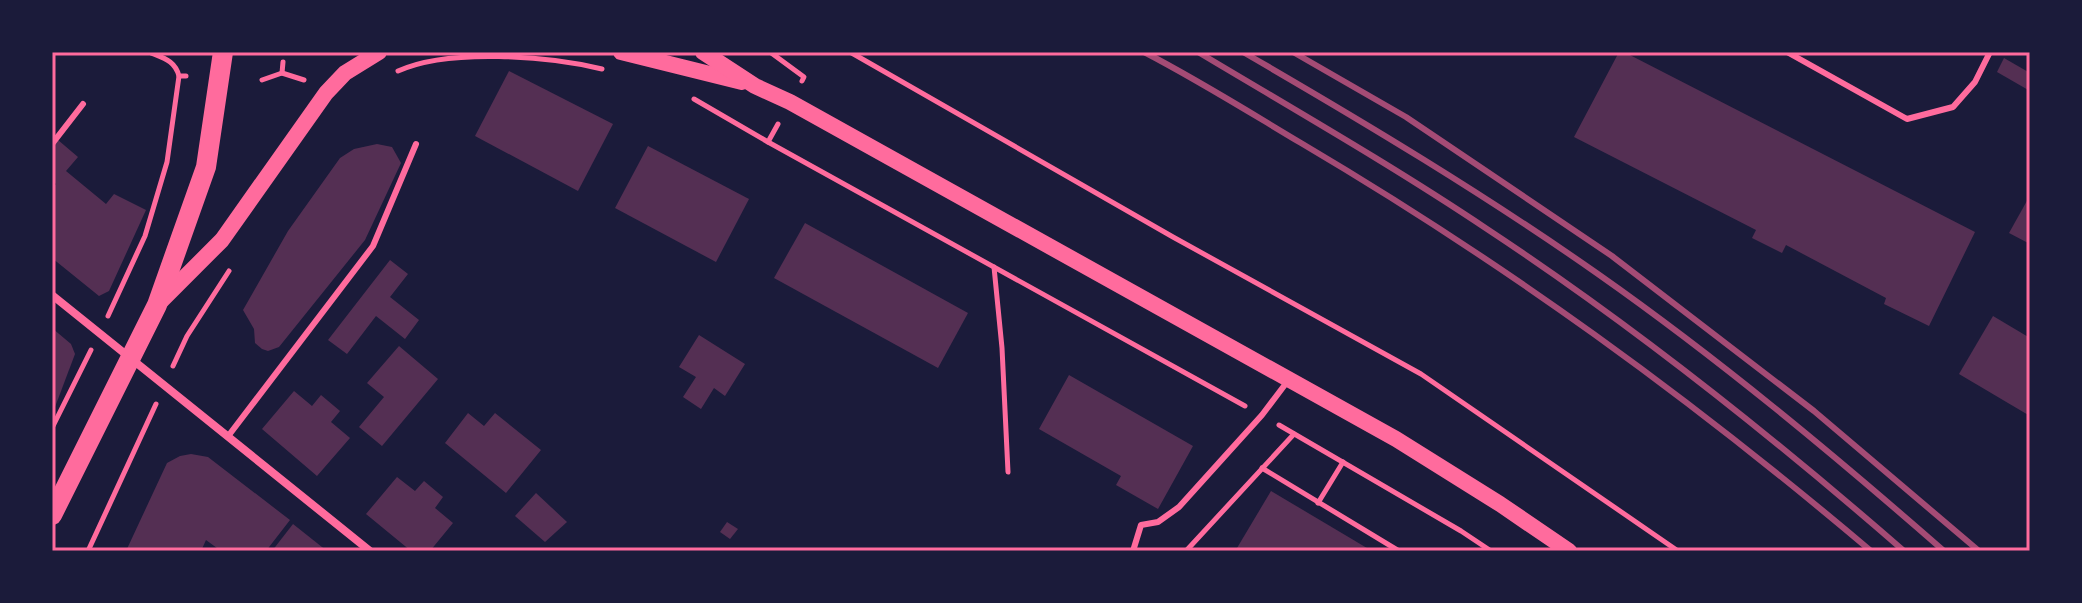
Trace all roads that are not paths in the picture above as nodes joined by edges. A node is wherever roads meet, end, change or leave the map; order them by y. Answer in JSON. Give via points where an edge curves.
{"nodes":[{"id":1,"x":223,"y":52,"type":"edge"},
{"id":2,"x":379,"y":52,"type":"edge"},
{"id":3,"x":621,"y":52,"type":"edge"},
{"id":4,"x":703,"y":52,"type":"edge"},
{"id":5,"x":1787,"y":52,"type":"edge"},
{"id":6,"x":1990,"y":52,"type":"edge"},
{"id":7,"x":755,"y":86,"type":"junction"},
{"id":8,"x":83,"y":104,"type":"dead end"},
{"id":9,"x":52,"y":144,"type":"edge"},
{"id":10,"x":416,"y":144,"type":"dead end"},
{"id":11,"x":52,"y":295,"type":"edge"},
{"id":12,"x":157,"y":305,"type":"junction"},
{"id":13,"x":131,"y":357,"type":"junction"},
{"id":14,"x":1289,"y":379,"type":"junction"},
{"id":15,"x":229,"y":435,"type":"junction"},
{"id":16,"x":52,"y":515,"type":"edge"},
{"id":17,"x":370,"y":551,"type":"edge"},
{"id":18,"x":1133,"y":551,"type":"edge"},
{"id":19,"x":1569,"y":551,"type":"edge"}],
"edges":[{"from":1,"to":12,"type":"main road","via":[[206,167]]},
{"from":2,"to":12,"type":"main road","via":[[345,73],[326,93],[222,240]]},
{"from":3,"to":7,"type":"main road"},
{"from":4,"to":7,"type":"main road"},
{"from":5,"to":6,"type":"lane","via":[[1907,119],[1953,107],[1975,82]]},
{"from":7,"to":14,"type":"main road"},
{"from":8,"to":9,"type":"lane"},
{"from":10,"to":15,"type":"lane","via":[[373,246]]},
{"from":11,"to":13,"type":"street"},
{"from":12,"to":13,"type":"main road"},
{"from":13,"to":15,"type":"street"},
{"from":13,"to":16,"type":"main road"},
{"from":14,"to":18,"type":"lane","via":[[1179,507],[1158,522],[1141,525]]},
{"from":14,"to":19,"type":"main road","via":[[1396,439]]},
{"from":15,"to":17,"type":"street"}]}
